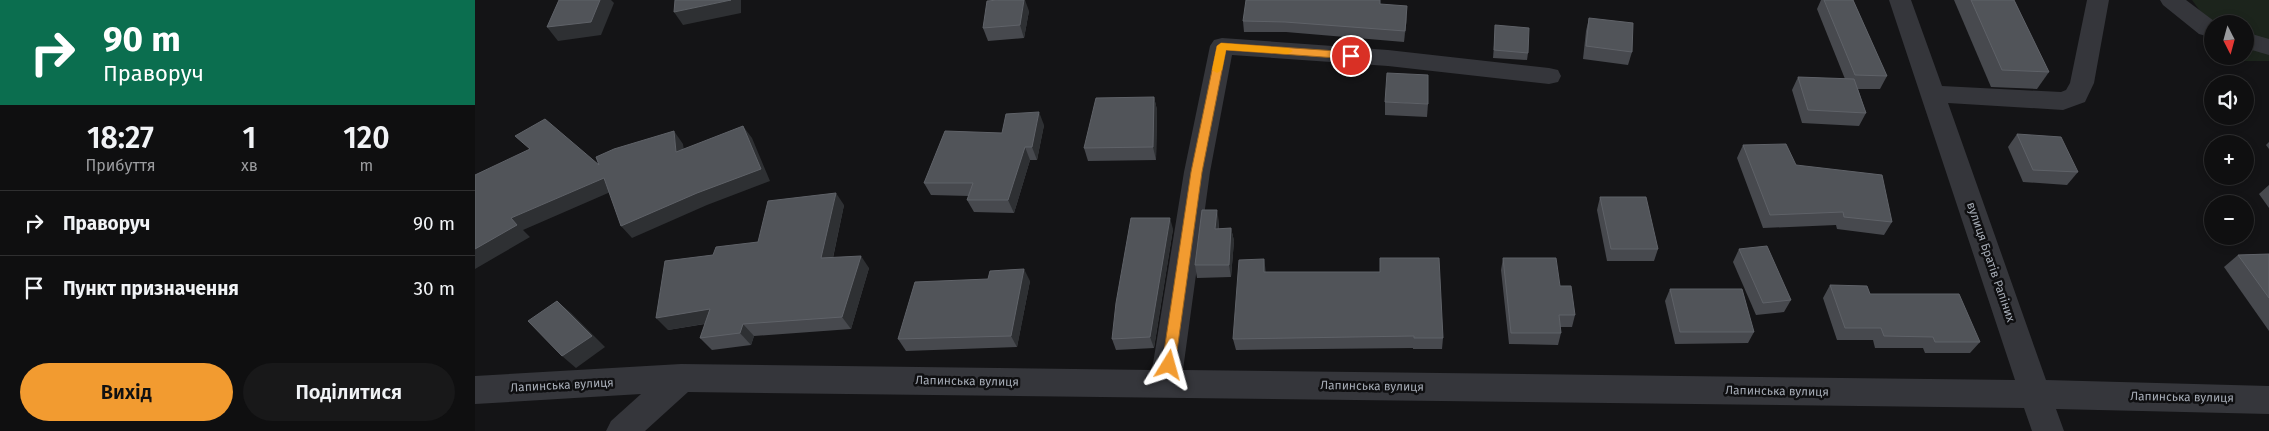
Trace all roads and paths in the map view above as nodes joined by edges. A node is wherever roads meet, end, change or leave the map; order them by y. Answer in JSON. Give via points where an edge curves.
{"nodes":[{"id":1,"x":1900,"y":0,"type":"edge"},
{"id":2,"x":2098,"y":0,"type":"edge"},
{"id":3,"x":2171,"y":0,"type":"edge"},
{"id":4,"x":2204,"y":27,"type":"edge"},
{"id":5,"x":2254,"y":43,"type":"edge"},
{"id":6,"x":2269,"y":47,"type":"edge"},
{"id":7,"x":1549,"y":76,"type":"dead end"},
{"id":8,"x":1934,"y":94,"type":"junction"},
{"id":9,"x":681,"y":378,"type":"junction"},
{"id":10,"x":1166,"y":383,"type":"junction"},
{"id":11,"x":475,"y":390,"type":"edge"},
{"id":12,"x":2035,"y":394,"type":"junction"},
{"id":13,"x":2269,"y":400,"type":"edge"},
{"id":14,"x":622,"y":431,"type":"edge"},
{"id":15,"x":2048,"y":431,"type":"edge"}],
"edges":[{"from":1,"to":8,"type":"street","name":"вулиця Братів Рапіних"},
{"from":2,"to":8,"type":"street","via":[[2082,83],[2076,96],[2063,100]]},
{"from":3,"to":4,"type":"street"},
{"from":5,"to":6,"type":"street"},
{"from":7,"to":10,"type":"street","via":[[1388,58],[1221,46],[1197,172]]},
{"from":8,"to":12,"type":"street","name":"вулиця Братів Рапіних"},
{"from":9,"to":10,"type":"street","name":"Лапинська вулиця"},
{"from":9,"to":11,"type":"street","name":"Лапинська вулиця"},
{"from":9,"to":14,"type":"street"},
{"from":10,"to":12,"type":"street","name":"Лапинська вулиця"},
{"from":12,"to":13,"type":"street","name":"Лапинська вулиця"},
{"from":12,"to":15,"type":"street","name":"вулиця Братів Рапіних"}]}
